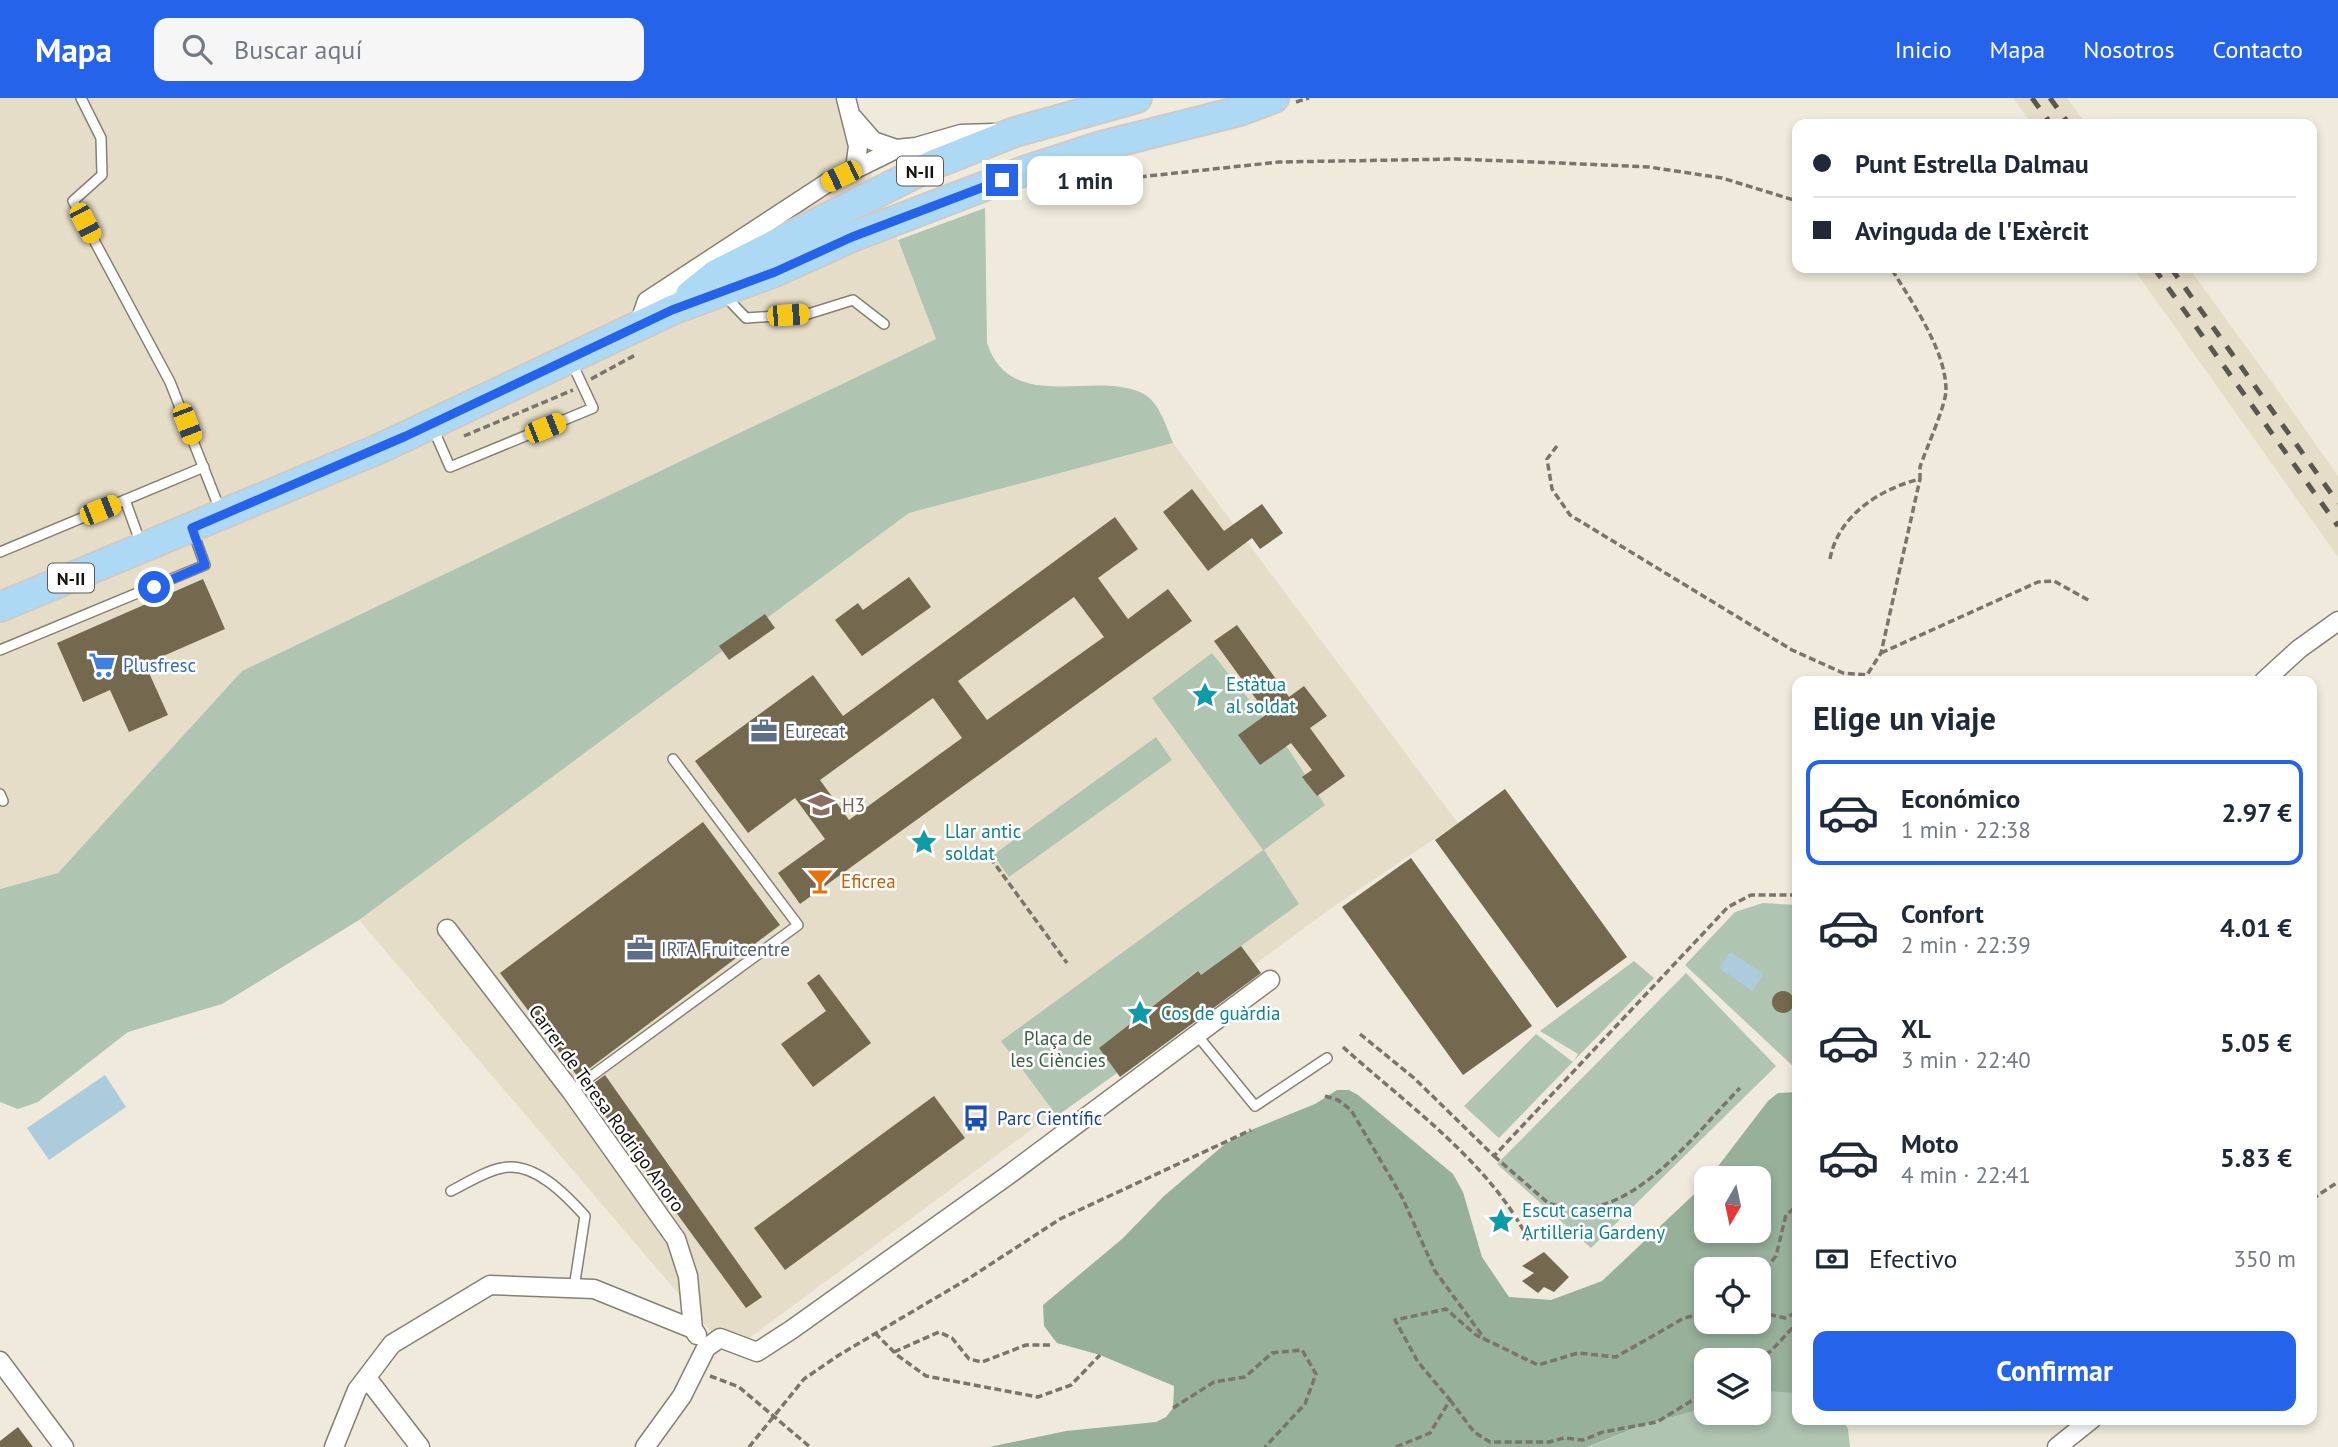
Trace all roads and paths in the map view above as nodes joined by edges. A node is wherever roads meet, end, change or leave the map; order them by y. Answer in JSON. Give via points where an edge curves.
{"nodes":[{"id":1,"x":81,"y":98,"type":"edge"},
{"id":2,"x":846,"y":98,"type":"edge"},
{"id":3,"x":1137,"y":98,"type":"edge"},
{"id":4,"x":1310,"y":98,"type":"edge"},
{"id":5,"x":1280,"y":102,"type":"edge"},
{"id":6,"x":853,"y":118,"type":"junction"},
{"id":7,"x":1015,"y":132,"type":"junction"},
{"id":8,"x":896,"y":149,"type":"junction"},
{"id":9,"x":855,"y":169,"type":"junction"},
{"id":10,"x":1139,"y":177,"type":"dead end"},
{"id":11,"x":1792,"y":199,"type":"edge"},
{"id":12,"x":1894,"y":273,"type":"edge"},
{"id":13,"x":722,"y":292,"type":"junction"},
{"id":14,"x":672,"y":310,"type":"junction"},
{"id":15,"x":884,"y":324,"type":"dead end"},
{"id":16,"x":642,"y":339,"type":"junction"},
{"id":17,"x":577,"y":372,"type":"junction"},
{"id":18,"x":436,"y":435,"type":"junction"},
{"id":19,"x":1557,"y":446,"type":"dead end"},
{"id":20,"x":204,"y":467,"type":"junction"},
{"id":21,"x":1920,"y":479,"type":"junction"},
{"id":22,"x":125,"y":500,"type":"junction"},
{"id":23,"x":222,"y":515,"type":"junction"},
{"id":24,"x":192,"y":528,"type":"junction"},
{"id":25,"x":142,"y":549,"type":"junction"},
{"id":26,"x":0,"y":552,"type":"edge"},
{"id":27,"x":1830,"y":559,"type":"dead end"},
{"id":28,"x":2090,"y":601,"type":"dead end"},
{"id":29,"x":0,"y":607,"type":"edge"},
{"id":30,"x":2338,"y":621,"type":"edge"},
{"id":31,"x":0,"y":650,"type":"edge"},
{"id":32,"x":1881,"y":653,"type":"junction"},
{"id":33,"x":2269,"y":676,"type":"edge"},
{"id":34,"x":673,"y":759,"type":"dead end"},
{"id":35,"x":984,"y":849,"type":"dead end"},
{"id":36,"x":1792,"y":895,"type":"edge"},
{"id":37,"x":447,"y":929,"type":"dead end"},
{"id":38,"x":1067,"y":963,"type":"dead end"},
{"id":39,"x":1270,"y":979,"type":"dead end"},
{"id":40,"x":1360,"y":1034,"type":"dead end"},
{"id":41,"x":1197,"y":1035,"type":"junction"},
{"id":42,"x":1343,"y":1047,"type":"dead end"},
{"id":43,"x":1327,"y":1058,"type":"dead end"},
{"id":44,"x":1740,"y":1088,"type":"dead end"},
{"id":45,"x":571,"y":1091,"type":"junction"},
{"id":46,"x":1325,"y":1096,"type":"dead end"},
{"id":47,"x":1251,"y":1130,"type":"dead end"},
{"id":48,"x":1494,"y":1156,"type":"junction"},
{"id":49,"x":2338,"y":1182,"type":"edge"},
{"id":50,"x":451,"y":1191,"type":"dead end"},
{"id":51,"x":2317,"y":1196,"type":"edge"},
{"id":52,"x":1792,"y":1211,"type":"edge"},
{"id":53,"x":1529,"y":1241,"type":"dead end"},
{"id":54,"x":1771,"y":1262,"type":"edge"},
{"id":55,"x":574,"y":1289,"type":"junction"},
{"id":56,"x":1792,"y":1314,"type":"edge"},
{"id":57,"x":1694,"y":1315,"type":"edge"},
{"id":58,"x":1771,"y":1315,"type":"edge"},
{"id":59,"x":1792,"y":1328,"type":"edge"},
{"id":60,"x":693,"y":1329,"type":"junction"},
{"id":61,"x":875,"y":1333,"type":"junction"},
{"id":62,"x":1485,"y":1339,"type":"junction"},
{"id":63,"x":713,"y":1343,"type":"junction"},
{"id":64,"x":1052,"y":1345,"type":"dead end"},
{"id":65,"x":1771,"y":1351,"type":"edge"},
{"id":66,"x":894,"y":1352,"type":"junction"},
{"id":67,"x":1100,"y":1355,"type":"dead end"},
{"id":68,"x":0,"y":1361,"type":"edge"},
{"id":69,"x":695,"y":1371,"type":"junction"},
{"id":70,"x":366,"y":1378,"type":"junction"},
{"id":71,"x":1694,"y":1398,"type":"edge"},
{"id":72,"x":1450,"y":1400,"type":"junction"},
{"id":73,"x":1173,"y":1408,"type":"dead end"},
{"id":74,"x":772,"y":1414,"type":"junction"},
{"id":75,"x":2084,"y":1425,"type":"edge"},
{"id":76,"x":64,"y":1447,"type":"edge"},
{"id":77,"x":334,"y":1447,"type":"edge"},
{"id":78,"x":420,"y":1447,"type":"edge"},
{"id":79,"x":645,"y":1447,"type":"edge"},
{"id":80,"x":749,"y":1447,"type":"edge"},
{"id":81,"x":810,"y":1447,"type":"edge"},
{"id":82,"x":1265,"y":1447,"type":"edge"},
{"id":83,"x":1396,"y":1447,"type":"edge"},
{"id":84,"x":2057,"y":1447,"type":"edge"}],
"edges":[{"from":1,"to":20,"type":"lane","via":[[101,138],[103,175],[73,201],[170,382]]},
{"from":2,"to":6,"type":"street"},
{"from":3,"to":7,"type":"main road","number":"N-II"},
{"from":4,"to":5,"type":"path"},
{"from":5,"to":13,"type":"main road","number":"N-II","via":[[1101,146],[1027,170]]},
{"from":6,"to":8,"type":"street","via":[[873,141]]},
{"from":6,"to":9,"type":"street","via":[[858,146]]},
{"from":7,"to":8,"type":"street","via":[[961,134]]},
{"from":7,"to":14,"type":"main road","number":"N-II","via":[[872,193],[728,268]]},
{"from":8,"to":9,"type":"street"},
{"from":9,"to":16,"type":"street","via":[[647,301]]},
{"from":10,"to":11,"type":"path","via":[[1261,162],[1492,161],[1649,167],[1722,178]]},
{"from":12,"to":21,"type":"path","via":[[1920,314],[1943,370],[1946,393]]},
{"from":13,"to":14,"type":"main road","number":"N-II"},
{"from":13,"to":15,"type":"lane","via":[[746,318],[808,314],[853,300]]},
{"from":14,"to":16,"type":"main road","number":"N-II"},
{"from":16,"to":17,"type":"main road","number":"N-II"},
{"from":16,"to":17,"type":"path"},
{"from":17,"to":18,"type":"main road","number":"N-II"},
{"from":17,"to":18,"type":"path"},
{"from":17,"to":18,"type":"lane","via":[[593,408],[450,467]]},
{"from":18,"to":23,"type":"main road","number":"N-II"},
{"from":19,"to":32,"type":"path","via":[[1547,459],[1552,489],[1570,515],[1792,650],[1843,673],[1867,675]]},
{"from":20,"to":22,"type":"lane"},
{"from":20,"to":23,"type":"lane"},
{"from":21,"to":27,"type":"path","via":[[1897,485],[1852,516],[1833,542]]},
{"from":21,"to":32,"type":"path"},
{"from":22,"to":25,"type":"lane"},
{"from":22,"to":26,"type":"lane"},
{"from":23,"to":24,"type":"main road","number":"N-II"},
{"from":24,"to":25,"type":"main road","number":"N-II"},
{"from":24,"to":31,"type":"lane","via":[[205,565]]},
{"from":25,"to":29,"type":"main road","number":"N-II"},
{"from":28,"to":32,"type":"path","via":[[2054,581],[2038,582]]},
{"from":30,"to":33,"type":"street"},
{"from":34,"to":45,"type":"lane","via":[[798,925]]},
{"from":35,"to":38,"type":"path"},
{"from":36,"to":48,"type":"path","via":[[1751,895],[1728,907]]},
{"from":37,"to":45,"type":"street","name":"Carrer de Teresa Rodrigo Anoro"},
{"from":39,"to":41,"type":"street"},
{"from":40,"to":48,"type":"path","via":[[1414,1078]]},
{"from":41,"to":43,"type":"lane","via":[[1255,1106]]},
{"from":41,"to":63,"type":"street","via":[[757,1352]]},
{"from":42,"to":53,"type":"path","via":[[1483,1172],[1518,1218]]},
{"from":44,"to":48,"type":"path","via":[[1640,1189],[1614,1203],[1587,1209],[1556,1206]]},
{"from":45,"to":60,"type":"street","name":"Carrer de Teresa Rodrigo Anoro","via":[[676,1239],[688,1276]]},
{"from":46,"to":62,"type":"path","via":[[1351,1110],[1402,1198],[1435,1271]]},
{"from":47,"to":61,"type":"path","via":[[1060,1219]]},
{"from":49,"to":51,"type":"path"},
{"from":50,"to":55,"type":"lane","via":[[503,1167],[528,1171],[561,1191],[585,1216]]},
{"from":52,"to":54,"type":"path","via":[[1786,1216]]},
{"from":55,"to":60,"type":"street","via":[[594,1289]]},
{"from":55,"to":70,"type":"street","via":[[491,1285],[392,1345]]},
{"from":56,"to":58,"type":"path"},
{"from":57,"to":62,"type":"path","via":[[1616,1357],[1578,1353],[1538,1365]]},
{"from":59,"to":65,"type":"path"},
{"from":60,"to":63,"type":"street"},
{"from":61,"to":66,"type":"path"},
{"from":61,"to":74,"type":"path","via":[[804,1379]]},
{"from":62,"to":72,"type":"path","via":[[1446,1309],[1395,1320],[1418,1362]]},
{"from":63,"to":69,"type":"street"},
{"from":64,"to":66,"type":"path","via":[[1026,1345],[982,1362],[970,1359],[952,1338],[939,1332]]},
{"from":66,"to":67,"type":"path","via":[[926,1376],[1038,1397],[1071,1385]]},
{"from":68,"to":76,"type":"street"},
{"from":69,"to":74,"type":"path","via":[[739,1387]]},
{"from":69,"to":79,"type":"street"},
{"from":70,"to":77,"type":"street"},
{"from":70,"to":78,"type":"street"},
{"from":71,"to":72,"type":"path","via":[[1657,1422],[1583,1440],[1490,1442],[1474,1432]]},
{"from":72,"to":83,"type":"path","via":[[1430,1433]]},
{"from":73,"to":82,"type":"path","via":[[1214,1382],[1245,1377],[1272,1353],[1302,1350],[1316,1374],[1305,1404]]},
{"from":74,"to":80,"type":"path"},
{"from":74,"to":81,"type":"path"},
{"from":75,"to":84,"type":"street"}]}
